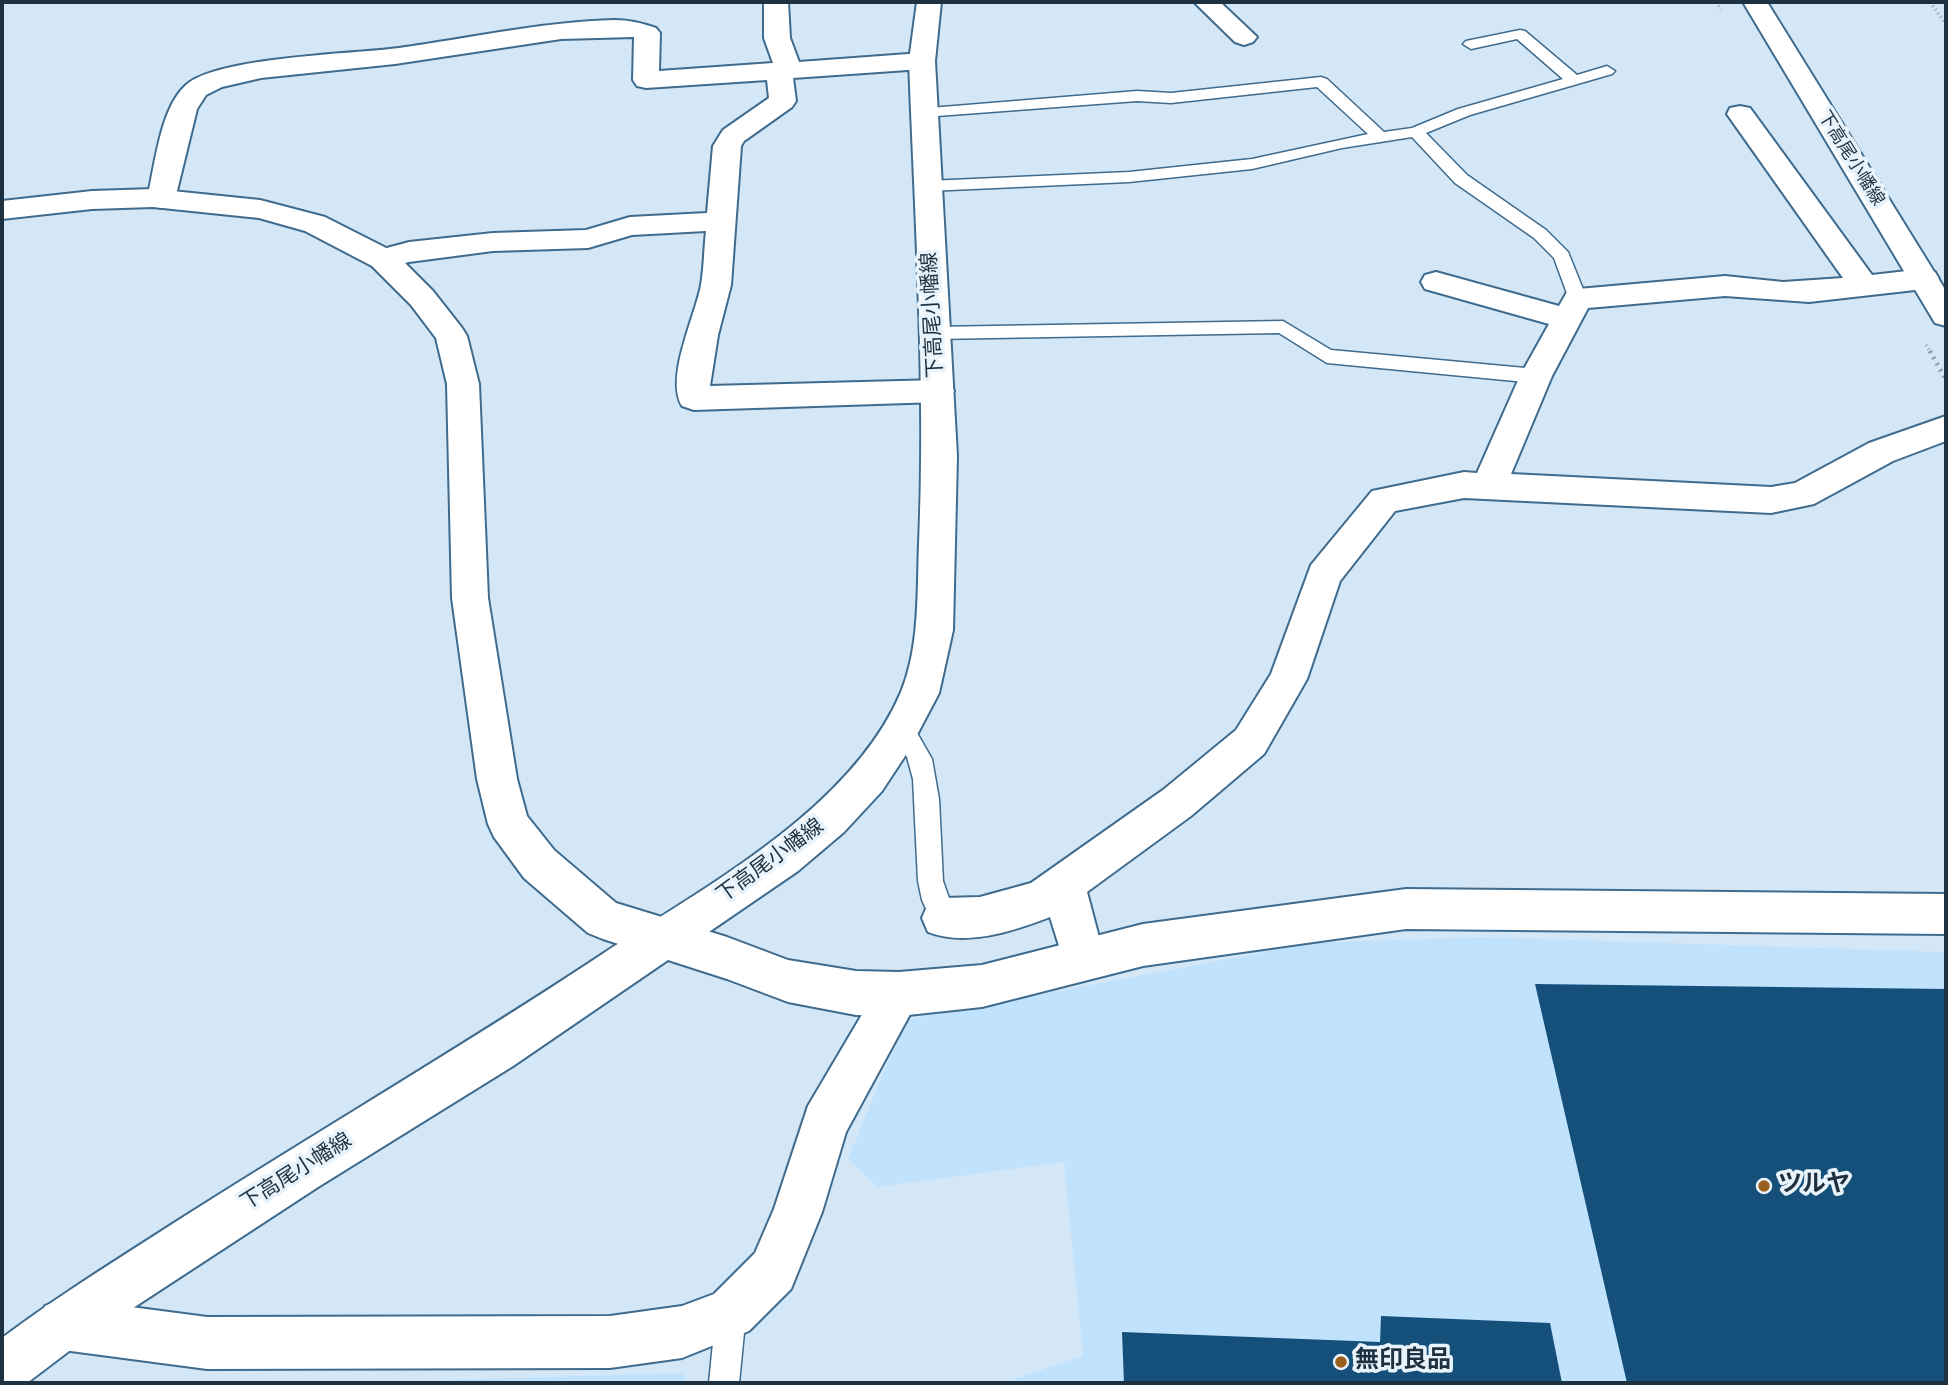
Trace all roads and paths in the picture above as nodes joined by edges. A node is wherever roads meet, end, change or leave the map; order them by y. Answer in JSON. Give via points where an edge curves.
{"nodes":[{"id":1,"x":776,"y":2,"type":"edge"},
{"id":2,"x":929,"y":2,"type":"edge"},
{"id":3,"x":1206,"y":2,"type":"edge"},
{"id":4,"x":1755,"y":2,"type":"edge"},
{"id":5,"x":1930,"y":2,"type":"edge"},
{"id":6,"x":1946,"y":24,"type":"edge"},
{"id":7,"x":1244,"y":37,"type":"dead end"},
{"id":8,"x":1471,"y":44,"type":"dead end"},
{"id":9,"x":922,"y":61,"type":"junction"},
{"id":10,"x":784,"y":71,"type":"junction"},
{"id":11,"x":1607,"y":71,"type":"dead end"},
{"id":12,"x":1574,"y":80,"type":"junction"},
{"id":13,"x":924,"y":112,"type":"junction"},
{"id":14,"x":1740,"y":114,"type":"dead end"},
{"id":15,"x":1416,"y":132,"type":"junction"},
{"id":16,"x":1379,"y":136,"type":"junction"},
{"id":17,"x":928,"y":186,"type":"junction"},
{"id":18,"x":161,"y":199,"type":"junction"},
{"id":19,"x":2,"y":210,"type":"edge"},
{"id":20,"x":721,"y":222,"type":"junction"},
{"id":21,"x":383,"y":259,"type":"junction"},
{"id":22,"x":1924,"y":279,"type":"junction"},
{"id":23,"x":1436,"y":282,"type":"dead end"},
{"id":24,"x":1864,"y":285,"type":"junction"},
{"id":25,"x":1573,"y":309,"type":"junction"},
{"id":26,"x":1946,"y":316,"type":"edge"},
{"id":27,"x":935,"y":333,"type":"junction"},
{"id":28,"x":1536,"y":376,"type":"junction"},
{"id":29,"x":938,"y":391,"type":"junction"},
{"id":30,"x":1946,"y":428,"type":"edge"},
{"id":31,"x":1492,"y":485,"type":"junction"},
{"id":32,"x":901,"y":726,"type":"junction"},
{"id":33,"x":1063,"y":883,"type":"junction"},
{"id":34,"x":1946,"y":914,"type":"edge"},
{"id":35,"x":943,"y":918,"type":"joint"},
{"id":36,"x":662,"y":938,"type":"junction"},
{"id":37,"x":1083,"y":960,"type":"junction"},
{"id":38,"x":899,"y":994,"type":"junction"},
{"id":39,"x":731,"y":1313,"type":"junction"},
{"id":40,"x":63,"y":1325,"type":"junction"},
{"id":41,"x":2,"y":1370,"type":"edge"},
{"id":42,"x":724,"y":1383,"type":"edge"}],
"edges":[{"from":1,"to":10,"type":"street"},
{"from":2,"to":9,"type":"street","name":"下高尾小幡線"},
{"from":3,"to":7,"type":"street"},
{"from":4,"to":22,"type":"street","name":"下高尾小幡線"},
{"from":5,"to":6,"type":"path"},
{"from":8,"to":12,"type":"lane","via":[[1520,34]]},
{"from":9,"to":10,"type":"street"},
{"from":9,"to":13,"type":"street","name":"下高尾小幡線"},
{"from":10,"to":18,"type":"street","via":[[646,80],[647,33],[615,28],[243,74],[210,82],[193,92],[184,107]]},
{"from":10,"to":20,"type":"street","via":[[783,101],[733,136],[727,146]]},
{"from":11,"to":12,"type":"lane"},
{"from":12,"to":15,"type":"lane"},
{"from":13,"to":16,"type":"lane","via":[[1137,96],[1171,98],[1321,82]]},
{"from":13,"to":17,"type":"street","name":"下高尾小幡線"},
{"from":14,"to":24,"type":"street"},
{"from":15,"to":16,"type":"lane"},
{"from":15,"to":25,"type":"lane","via":[[1461,178],[1540,234],[1562,256]]},
{"from":16,"to":17,"type":"lane","via":[[1252,164],[1129,177]]},
{"from":17,"to":27,"type":"street","name":"下高尾小幡線"},
{"from":18,"to":19,"type":"street","via":[[92,200]]},
{"from":18,"to":21,"type":"street","via":[[260,209],[315,224]]},
{"from":20,"to":21,"type":"street","via":[[630,226],[588,239],[493,242]]},
{"from":20,"to":29,"type":"street","via":[[716,285],[694,375],[694,398]]},
{"from":21,"to":36,"type":"street","via":[[451,336],[463,384],[470,598],[497,779],[509,824],[539,864],[603,919]]},
{"from":22,"to":24,"type":"street"},
{"from":22,"to":26,"type":"street","name":"下高尾小幡線"},
{"from":23,"to":25,"type":"street"},
{"from":24,"to":25,"type":"street","via":[[1783,292],[1725,286]]},
{"from":25,"to":28,"type":"street"},
{"from":27,"to":28,"type":"lane","via":[[1283,327],[1327,356]]},
{"from":27,"to":29,"type":"street","name":"下高尾小幡線"},
{"from":28,"to":31,"type":"street"},
{"from":29,"to":32,"type":"street","name":"下高尾小幡線","via":[[934,630],[920,693]]},
{"from":30,"to":31,"type":"street","via":[[1881,452],[1802,495],[1771,500]]},
{"from":31,"to":33,"type":"street","via":[[1464,485],[1384,500],[1324,575],[1288,679],[1250,742],[1177,803]]},
{"from":32,"to":35,"type":"lane","via":[[920,758],[933,901]]},
{"from":32,"to":36,"type":"street","name":"下高尾小幡線","via":[[868,779],[830,820],[783,858]]},
{"from":33,"to":35,"type":"street","via":[[1042,900],[979,917]]},
{"from":33,"to":37,"type":"street"},
{"from":34,"to":37,"type":"street","via":[[1406,909],[1143,946]]},
{"from":36,"to":38,"type":"street","via":[[788,981],[856,993]]},
{"from":36,"to":40,"type":"street","name":"下高尾小幡線","via":[[497,1050],[301,1170]]},
{"from":37,"to":38,"type":"street","via":[[982,986]]},
{"from":38,"to":39,"type":"street","via":[[825,1123],[798,1212],[773,1271]]},
{"from":39,"to":40,"type":"street","via":[[682,1332],[610,1342],[207,1343]]},
{"from":39,"to":42,"type":"lane"},
{"from":40,"to":41,"type":"street","name":"下高尾小幡線"}]}
